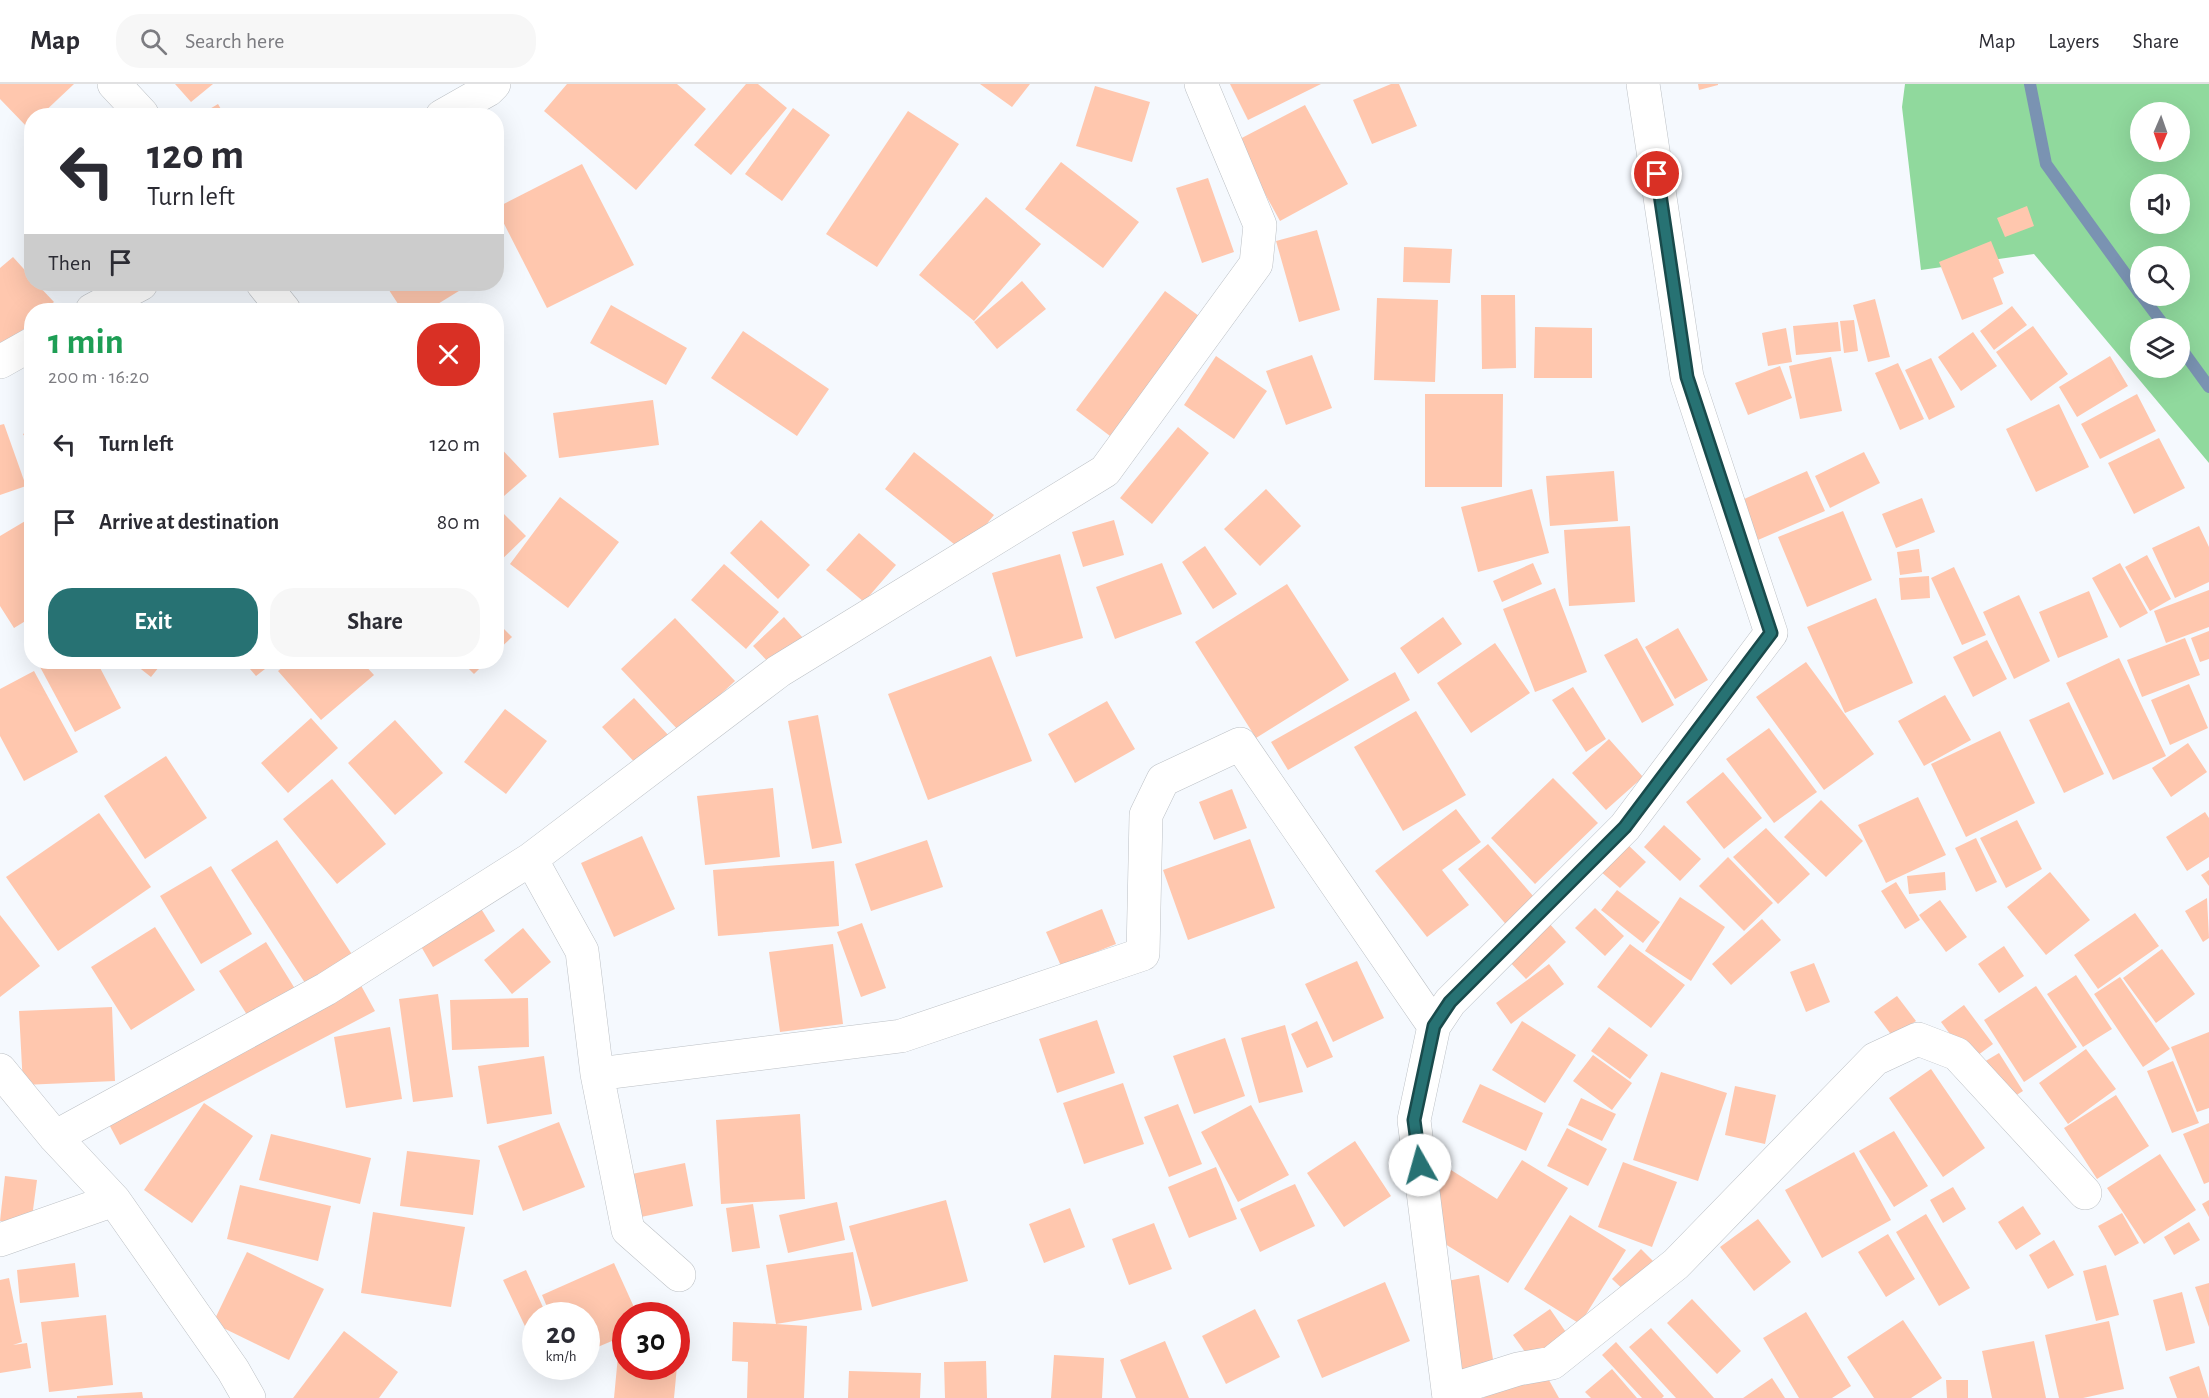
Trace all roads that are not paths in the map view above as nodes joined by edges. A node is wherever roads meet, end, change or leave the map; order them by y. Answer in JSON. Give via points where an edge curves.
{"nodes":[{"id":1,"x":114,"y":84,"type":"edge"},
{"id":2,"x":1201,"y":84,"type":"edge"},
{"id":3,"x":1643,"y":84,"type":"edge"},
{"id":4,"x":488,"y":86,"type":"edge"},
{"id":5,"x":136,"y":108,"type":"edge"},
{"id":6,"x":454,"y":108,"type":"edge"},
{"id":7,"x":128,"y":291,"type":"edge"},
{"id":8,"x":269,"y":291,"type":"edge"},
{"id":9,"x":105,"y":303,"type":"edge"},
{"id":10,"x":278,"y":303,"type":"edge"},
{"id":11,"x":24,"y":348,"type":"edge"},
{"id":12,"x":0,"y":362,"type":"edge"},
{"id":13,"x":531,"y":859,"type":"junction"},
{"id":14,"x":1434,"y":1026,"type":"junction"},
{"id":15,"x":0,"y":1070,"type":"edge"},
{"id":16,"x":597,"y":1074,"type":"junction"},
{"id":17,"x":55,"y":1137,"type":"junction"},
{"id":18,"x":2085,"y":1193,"type":"dead end"},
{"id":19,"x":114,"y":1200,"type":"junction"},
{"id":20,"x":0,"y":1239,"type":"edge"},
{"id":21,"x":679,"y":1275,"type":"dead end"},
{"id":22,"x":1448,"y":1394,"type":"edge"},
{"id":23,"x":249,"y":1398,"type":"edge"}],
"edges":[{"from":1,"to":5,"type":"street"},
{"from":2,"to":13,"type":"street","via":[[1260,225],[1256,264],[1106,471],[779,671]]},
{"from":3,"to":14,"type":"street","via":[[1687,377],[1771,633],[1625,827],[1450,1002]]},
{"from":4,"to":6,"type":"street"},
{"from":7,"to":9,"type":"street"},
{"from":8,"to":10,"type":"street"},
{"from":11,"to":12,"type":"street"},
{"from":13,"to":16,"type":"street","via":[[582,951]]},
{"from":13,"to":17,"type":"street","via":[[326,989]]},
{"from":14,"to":16,"type":"street","via":[[1240,744],[1163,780],[1146,816],[1143,954],[901,1036]]},
{"from":14,"to":22,"type":"street","via":[[1414,1120]]},
{"from":15,"to":17,"type":"street"},
{"from":16,"to":21,"type":"street","via":[[628,1230]]},
{"from":17,"to":19,"type":"street"},
{"from":18,"to":22,"type":"street","via":[[1957,1054],[1918,1039],[1875,1059],[1676,1264],[1552,1363],[1518,1369]]},
{"from":19,"to":20,"type":"street"},
{"from":19,"to":23,"type":"street"}]}
